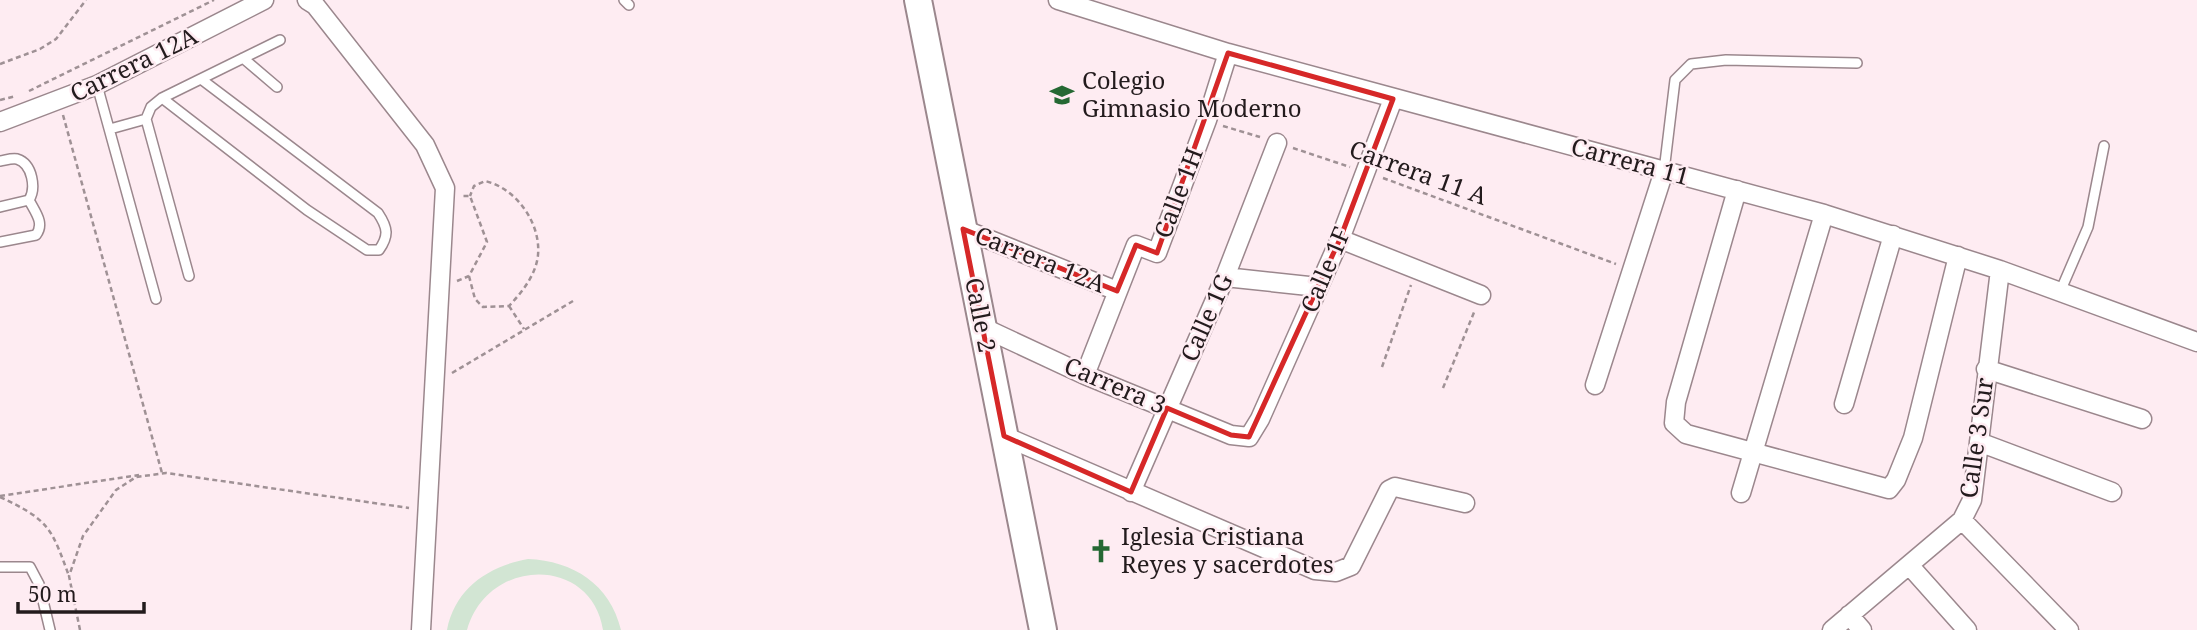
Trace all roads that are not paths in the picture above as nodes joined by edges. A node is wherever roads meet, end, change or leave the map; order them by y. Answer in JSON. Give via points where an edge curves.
{"nodes":[{"id":1,"x":264,"y":0,"type":"edge"},
{"id":2,"x":307,"y":0,"type":"edge"},
{"id":3,"x":918,"y":0,"type":"edge"},
{"id":4,"x":1058,"y":0,"type":"edge"},
{"id":5,"x":280,"y":40,"type":"dead end"},
{"id":6,"x":1228,"y":53,"type":"junction"},
{"id":7,"x":243,"y":58,"type":"junction"},
{"id":8,"x":1857,"y":63,"type":"dead end"},
{"id":9,"x":201,"y":79,"type":"junction"},
{"id":10,"x":97,"y":85,"type":"junction"},
{"id":11,"x":277,"y":86,"type":"dead end"},
{"id":12,"x":162,"y":98,"type":"junction"},
{"id":13,"x":1393,"y":99,"type":"junction"},
{"id":14,"x":146,"y":119,"type":"junction"},
{"id":15,"x":0,"y":122,"type":"edge"},
{"id":16,"x":110,"y":129,"type":"junction"},
{"id":17,"x":1277,"y":143,"type":"road end"},
{"id":18,"x":2104,"y":146,"type":"dead end"},
{"id":19,"x":0,"y":162,"type":"edge"},
{"id":20,"x":1664,"y":171,"type":"junction"},
{"id":21,"x":1737,"y":191,"type":"junction"},
{"id":22,"x":29,"y":200,"type":"junction"},
{"id":23,"x":0,"y":207,"type":"edge"},
{"id":24,"x":1824,"y":214,"type":"junction"},
{"id":25,"x":963,"y":229,"type":"junction"},
{"id":26,"x":1893,"y":235,"type":"junction"},
{"id":27,"x":1340,"y":239,"type":"junction"},
{"id":28,"x":0,"y":242,"type":"edge"},
{"id":29,"x":1958,"y":256,"type":"junction"},
{"id":30,"x":2000,"y":270,"type":"junction"},
{"id":31,"x":189,"y":276,"type":"dead end"},
{"id":32,"x":1225,"y":277,"type":"junction"},
{"id":33,"x":1318,"y":287,"type":"junction"},
{"id":34,"x":1117,"y":291,"type":"junction"},
{"id":35,"x":2060,"y":292,"type":"junction"},
{"id":36,"x":1482,"y":295,"type":"road end"},
{"id":37,"x":156,"y":299,"type":"dead end"},
{"id":38,"x":982,"y":327,"type":"junction"},
{"id":39,"x":2197,"y":342,"type":"edge"},
{"id":40,"x":1986,"y":369,"type":"junction"},
{"id":41,"x":1085,"y":375,"type":"junction"},
{"id":42,"x":1595,"y":385,"type":"dead end"},
{"id":43,"x":1844,"y":404,"type":"dead end"},
{"id":44,"x":1167,"y":408,"type":"junction"},
{"id":45,"x":2142,"y":419,"type":"dead end"},
{"id":46,"x":1004,"y":436,"type":"junction"},
{"id":47,"x":1249,"y":437,"type":"joint"},
{"id":48,"x":1979,"y":442,"type":"junction"},
{"id":49,"x":1753,"y":452,"type":"junction"},
{"id":50,"x":1131,"y":492,"type":"junction"},
{"id":51,"x":2112,"y":492,"type":"dead end"},
{"id":52,"x":1741,"y":493,"type":"dead end"},
{"id":53,"x":1465,"y":503,"type":"dead end"},
{"id":54,"x":1962,"y":520,"type":"junction"},
{"id":55,"x":1909,"y":565,"type":"junction"},
{"id":56,"x":0,"y":567,"type":"edge"},
{"id":57,"x":1849,"y":615,"type":"junction"},
{"id":58,"x":50,"y":630,"type":"edge"},
{"id":59,"x":421,"y":630,"type":"edge"},
{"id":60,"x":1042,"y":630,"type":"edge"},
{"id":61,"x":1832,"y":630,"type":"edge"},
{"id":62,"x":1862,"y":630,"type":"edge"},
{"id":63,"x":1967,"y":630,"type":"edge"},
{"id":64,"x":2069,"y":630,"type":"edge"}],
"edges":[{"from":1,"to":10,"type":"street","name":"Carrera 12A"},
{"from":2,"to":59,"type":"street","via":[[425,145],[445,188]]},
{"from":3,"to":25,"type":"main road","name":"Calle 2"},
{"from":4,"to":6,"type":"street","name":"Carrera 11"},
{"from":5,"to":7,"type":"lane"},
{"from":6,"to":13,"type":"street","name":"Carrera 11"},
{"from":6,"to":34,"type":"street","name":"Calle 1H","via":[[1157,253],[1136,245]]},
{"from":7,"to":9,"type":"lane"},
{"from":7,"to":11,"type":"lane"},
{"from":8,"to":20,"type":"lane","via":[[1692,64],[1675,80]]},
{"from":9,"to":12,"type":"lane"},
{"from":9,"to":12,"type":"lane","via":[[378,214],[386,225],[387,238],[379,250],[367,250],[307,211]]},
{"from":10,"to":15,"type":"street","name":"Carrera 12A"},
{"from":10,"to":16,"type":"lane"},
{"from":12,"to":14,"type":"lane"},
{"from":13,"to":20,"type":"street","name":"Carrera 11"},
{"from":13,"to":27,"type":"street","name":"Calle 1F"},
{"from":14,"to":16,"type":"lane"},
{"from":14,"to":31,"type":"lane"},
{"from":16,"to":37,"type":"lane"},
{"from":17,"to":32,"type":"street","name":"Calle 1G"},
{"from":18,"to":35,"type":"lane","via":[[2088,228]]},
{"from":19,"to":22,"type":"lane","via":[[15,158],[23,162],[31,173]]},
{"from":20,"to":21,"type":"street","name":"Carrera 11"},
{"from":20,"to":42,"type":"street"},
{"from":21,"to":24,"type":"street","name":"Carrera 11"},
{"from":21,"to":49,"type":"street","via":[[1676,402],[1674,423],[1686,434]]},
{"from":22,"to":23,"type":"lane"},
{"from":22,"to":28,"type":"lane","via":[[40,230],[36,235]]},
{"from":24,"to":26,"type":"street","name":"Carrera 11"},
{"from":24,"to":49,"type":"street"},
{"from":25,"to":34,"type":"street","name":"Carrera 12A"},
{"from":25,"to":38,"type":"main road","name":"Calle 2"},
{"from":26,"to":29,"type":"street","name":"Carrera 11"},
{"from":26,"to":43,"type":"street"},
{"from":27,"to":33,"type":"street","name":"Calle 1F"},
{"from":27,"to":36,"type":"street"},
{"from":29,"to":30,"type":"street","name":"Carrera 11"},
{"from":29,"to":49,"type":"street","via":[[1913,439],[1889,489]]},
{"from":30,"to":35,"type":"street","name":"Carrera 11"},
{"from":30,"to":40,"type":"street","name":"Calle 3 Sur"},
{"from":32,"to":33,"type":"street"},
{"from":32,"to":44,"type":"street","name":"Calle 1G"},
{"from":33,"to":47,"type":"street","name":"Calle 1F"},
{"from":34,"to":41,"type":"street","name":"Calle 1H"},
{"from":35,"to":39,"type":"street","name":"Carrera 11"},
{"from":38,"to":41,"type":"street","name":"Carrera 3"},
{"from":38,"to":46,"type":"main road","name":"Calle 2"},
{"from":40,"to":45,"type":"street"},
{"from":40,"to":48,"type":"street","name":"Calle 3 Sur"},
{"from":41,"to":44,"type":"street","name":"Carrera 3"},
{"from":44,"to":47,"type":"street","name":"Carrera 3","via":[[1231,435]]},
{"from":44,"to":50,"type":"street","name":"Calle 1G"},
{"from":46,"to":50,"type":"street"},
{"from":46,"to":60,"type":"main road","name":"Calle 2"},
{"from":48,"to":51,"type":"street"},
{"from":48,"to":54,"type":"street","name":"Calle 3 Sur","via":[[1972,500]]},
{"from":49,"to":52,"type":"street"},
{"from":50,"to":53,"type":"street","via":[[1315,570],[1336,572],[1351,566],[1395,487]]},
{"from":54,"to":55,"type":"street","name":"Calle 3 Sur"},
{"from":54,"to":64,"type":"street"},
{"from":55,"to":57,"type":"street","name":"Calle 3 Sur"},
{"from":55,"to":63,"type":"street"},
{"from":56,"to":58,"type":"lane","via":[[30,567]]},
{"from":57,"to":61,"type":"street","name":"Calle 3 Sur"},
{"from":57,"to":62,"type":"street"}]}
